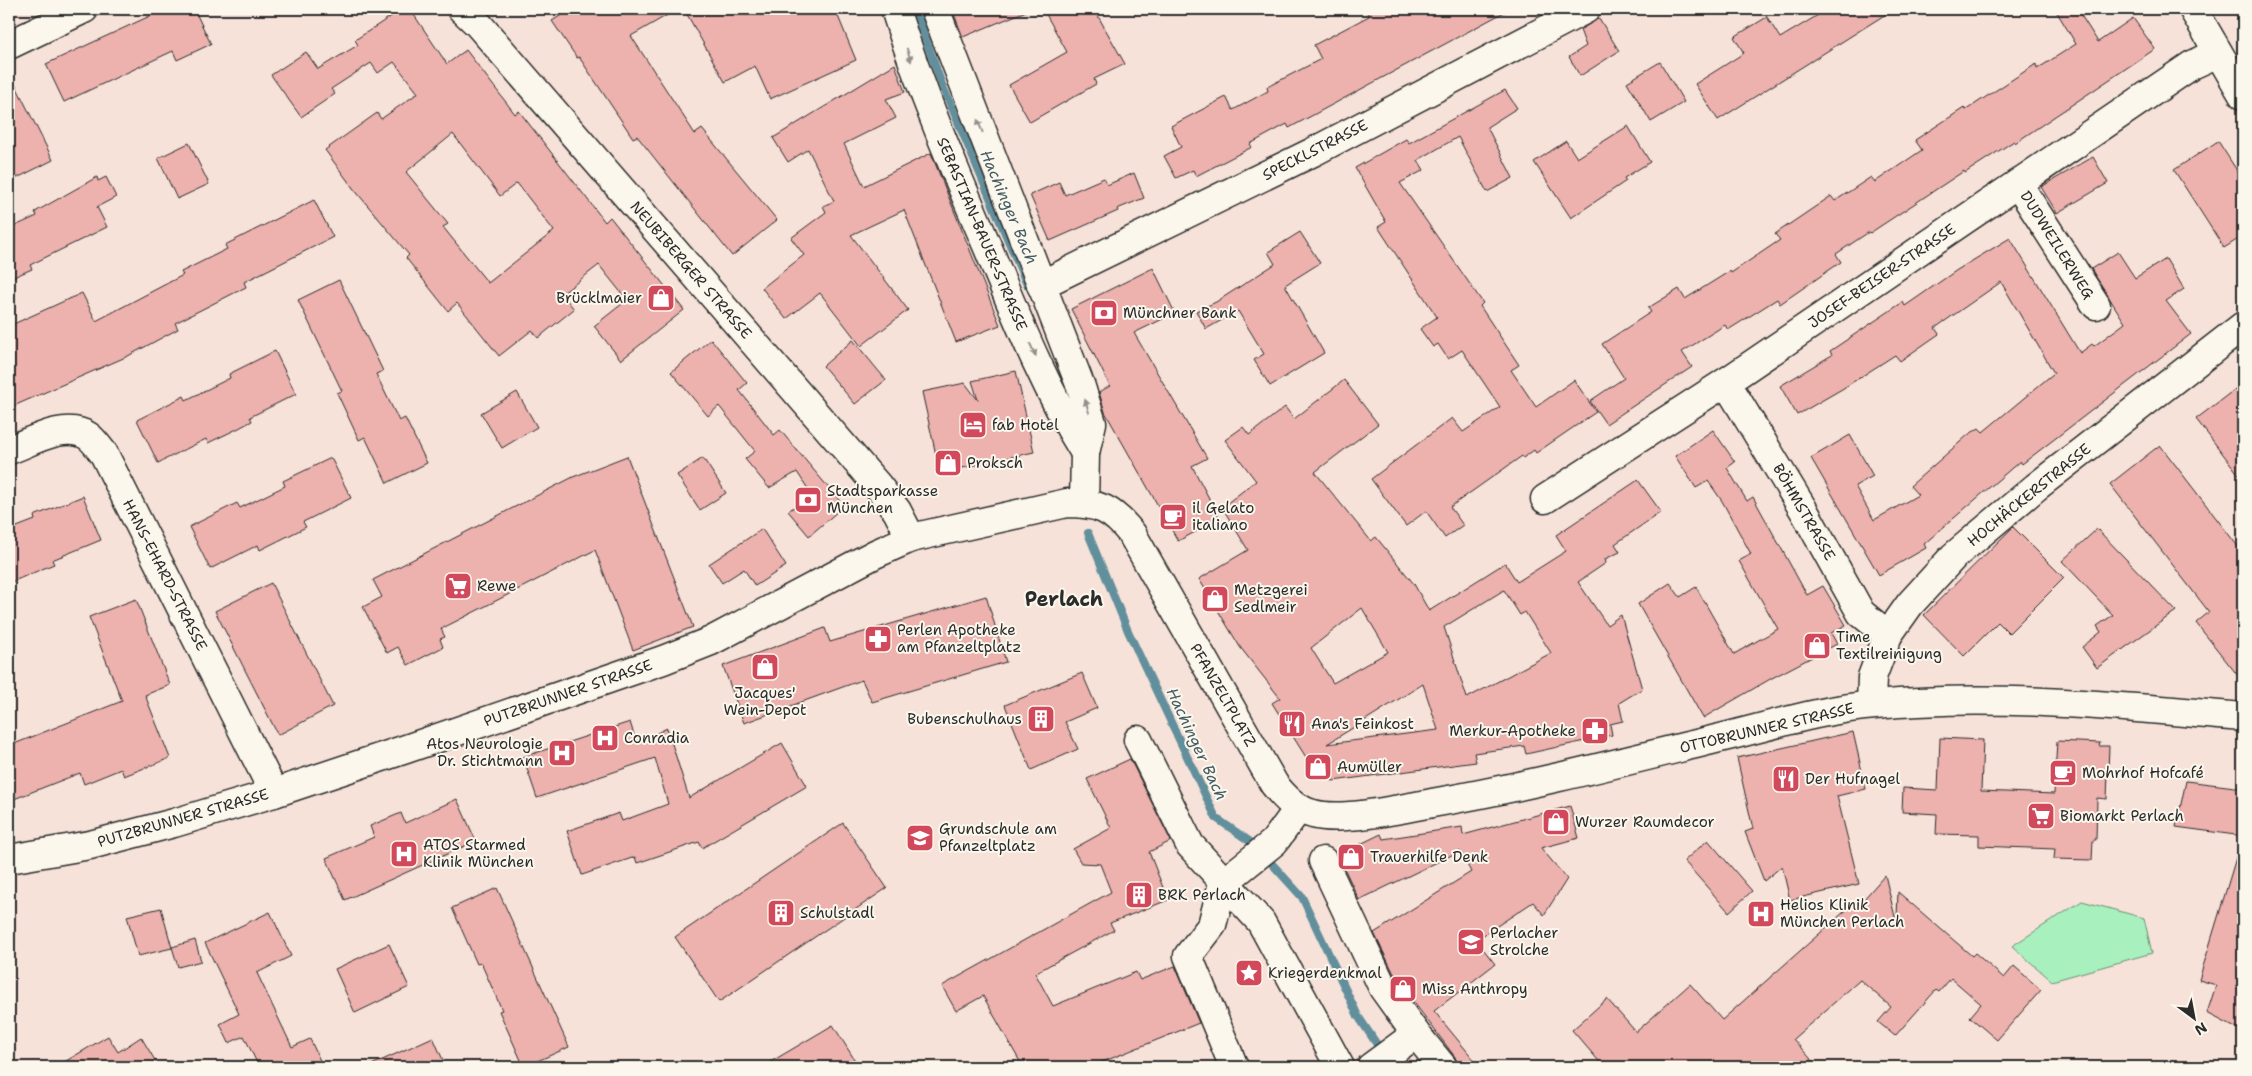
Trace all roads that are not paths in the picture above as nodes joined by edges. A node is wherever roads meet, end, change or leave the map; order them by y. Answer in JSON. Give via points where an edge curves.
{"nodes":[{"id":1,"x":84,"y":9,"type":"edge"},
{"id":2,"x":462,"y":9,"type":"edge"},
{"id":3,"x":895,"y":9,"type":"edge"},
{"id":4,"x":935,"y":9,"type":"edge"},
{"id":5,"x":2193,"y":9,"type":"edge"},
{"id":6,"x":1574,"y":12,"type":"edge"},
{"id":7,"x":9,"y":45,"type":"edge"},
{"id":8,"x":2218,"y":52,"type":"junction"},
{"id":9,"x":2243,"y":95,"type":"edge"},
{"id":10,"x":2018,"y":184,"type":"junction"},
{"id":11,"x":1041,"y":286,"type":"junction"},
{"id":12,"x":2096,"y":305,"type":"dead end"},
{"id":13,"x":2243,"y":326,"type":"edge"},
{"id":14,"x":1726,"y":382,"type":"junction"},
{"id":15,"x":9,"y":450,"type":"edge"},
{"id":16,"x":1085,"y":453,"type":"junction"},
{"id":17,"x":1545,"y":498,"type":"dead end"},
{"id":18,"x":1084,"y":503,"type":"junction"},
{"id":19,"x":911,"y":538,"type":"junction"},
{"id":20,"x":1888,"y":635,"type":"junction"},
{"id":21,"x":1871,"y":705,"type":"junction"},
{"id":22,"x":2243,"y":716,"type":"edge"},
{"id":23,"x":1138,"y":740,"type":"dead end"},
{"id":24,"x":274,"y":793,"type":"junction"},
{"id":25,"x":1299,"y":808,"type":"junction"},
{"id":26,"x":9,"y":859,"type":"edge"},
{"id":27,"x":1323,"y":861,"type":"dead end"},
{"id":28,"x":1223,"y":882,"type":"junction"},
{"id":29,"x":1407,"y":1041,"type":"junction"},
{"id":30,"x":1234,"y":1067,"type":"edge"},
{"id":31,"x":1340,"y":1067,"type":"edge"},
{"id":32,"x":1371,"y":1067,"type":"edge"},
{"id":33,"x":1443,"y":1067,"type":"edge"}],
"edges":[{"from":1,"to":7,"type":"street"},
{"from":2,"to":19,"type":"street","name":"NEUBIBERGER STRASSE","via":[[878,486],[897,511]]},
{"from":3,"to":16,"type":"street","name":"SEBASTIAN-BAUER-STRASSE","one_way":true,"via":[[931,114],[1010,301],[1055,399]]},
{"from":11,"to":4,"type":"street","one_way":true},
{"from":5,"to":8,"type":"street"},
{"from":6,"to":11,"type":"street","name":"SPECKLSTRASSE","via":[[1314,152]]},
{"from":8,"to":9,"type":"street"},
{"from":8,"to":10,"type":"street","name":"JOSEF-BEISER-STRASSE","via":[[2192,65]]},
{"from":10,"to":12,"type":"street","name":"DUDWEILERWEG"},
{"from":10,"to":14,"type":"street","name":"JOSEF-BEISER-STRASSE"},
{"from":16,"to":11,"type":"street","one_way":true,"via":[[1092,423]]},
{"from":13,"to":20,"type":"street","name":"HOCHÄCKERSTRASSE","via":[[1994,521],[1954,556],[1910,604]]},
{"from":14,"to":17,"type":"street","name":"JOSEF-BEISER-STRASSE"},
{"from":14,"to":20,"type":"street","name":"BÖHMSTRASSE","via":[[1861,613]]},
{"from":15,"to":24,"type":"street","name":"HANS-EHARD-STRASSE","via":[[71,430],[88,436],[104,454]]},
{"from":16,"to":18,"type":"street"},
{"from":18,"to":19,"type":"street","name":"PUTZBRUNNER STRASSE","via":[[1042,507]]},
{"from":18,"to":25,"type":"street","name":"PFANZELTPLATZ","via":[[1110,511],[1132,534],[1270,778],[1284,797]]},
{"from":19,"to":24,"type":"street","name":"PUTZBRUNNER STRASSE","via":[[711,641],[667,659]]},
{"from":20,"to":21,"type":"street","name":"HOCHÄCKERSTRASSE","via":[[1872,677]]},
{"from":21,"to":22,"type":"street","name":"OTTOBRUNNER STRASSE","via":[[1931,700],[2022,700]]},
{"from":21,"to":25,"type":"street","name":"OTTOBRUNNER STRASSE","via":[[1757,728],[1476,796],[1345,816],[1314,815]]},
{"from":23,"to":28,"type":"street","via":[[1190,845]]},
{"from":24,"to":26,"type":"street","name":"PUTZBRUNNER STRASSE","via":[[90,845]]},
{"from":25,"to":28,"type":"street","via":[[1274,842]]},
{"from":27,"to":29,"type":"street"},
{"from":28,"to":30,"type":"street","via":[[1212,925],[1188,956]]},
{"from":28,"to":31,"type":"street","via":[[1261,922]]},
{"from":29,"to":32,"type":"street"},
{"from":29,"to":33,"type":"street"}]}
